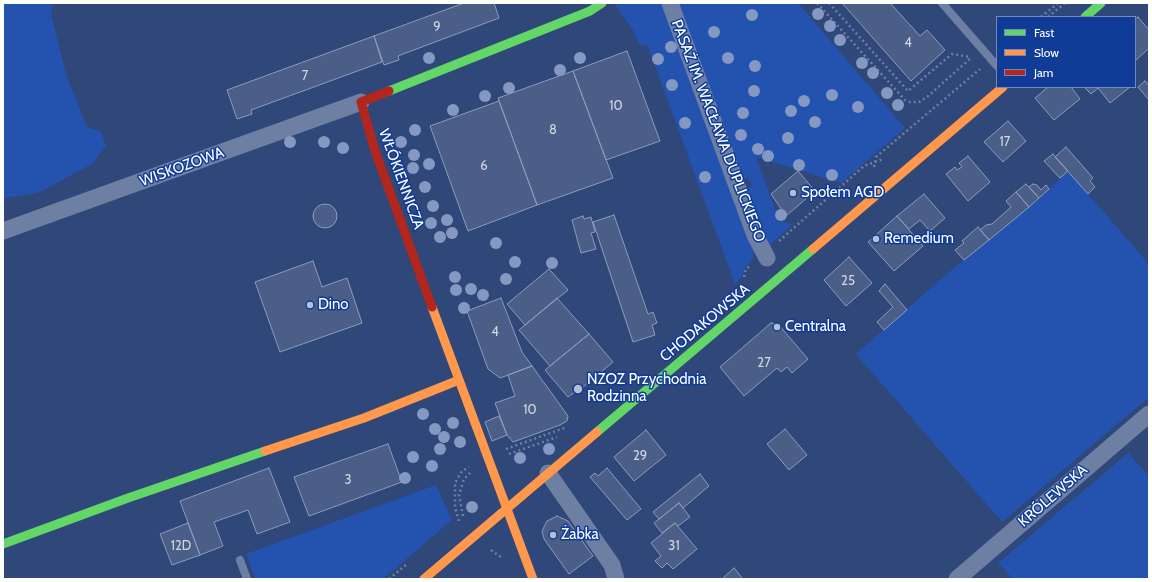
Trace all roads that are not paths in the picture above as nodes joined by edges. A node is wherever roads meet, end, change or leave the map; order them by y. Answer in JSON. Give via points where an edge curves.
{"nodes":[{"id":1,"x":602,"y":3,"type":"edge"},
{"id":2,"x":670,"y":3,"type":"edge"},
{"id":3,"x":942,"y":3,"type":"edge"},
{"id":4,"x":1101,"y":3,"type":"edge"},
{"id":5,"x":1086,"y":16,"type":"edge"},
{"id":6,"x":996,"y":65,"type":"edge"},
{"id":7,"x":1002,"y":88,"type":"edge"},
{"id":8,"x":361,"y":102,"type":"junction"},
{"id":9,"x":3,"y":231,"type":"edge"},
{"id":10,"x":766,"y":256,"type":"road end"},
{"id":11,"x":459,"y":380,"type":"junction"},
{"id":12,"x":1149,"y":414,"type":"edge"},
{"id":13,"x":548,"y":473,"type":"junction"},
{"id":14,"x":506,"y":510,"type":"junction"},
{"id":15,"x":3,"y":544,"type":"edge"},
{"id":16,"x":240,"y":560,"type":"dead end"},
{"id":17,"x":247,"y":579,"type":"edge"},
{"id":18,"x":424,"y":579,"type":"edge"},
{"id":19,"x":533,"y":579,"type":"edge"},
{"id":20,"x":616,"y":579,"type":"edge"},
{"id":21,"x":957,"y":579,"type":"edge"}],
"edges":[{"from":1,"to":8,"type":"street","via":[[590,11]]},
{"from":2,"to":10,"type":"street","name":"PASAŻ IM. WACŁAWA DUPLICKIEGO","via":[[755,235]]},
{"from":3,"to":6,"type":"lane"},
{"from":4,"to":5,"type":"street"},
{"from":7,"to":13,"type":"street","name":"CHODAKOWSKA"},
{"from":8,"to":9,"type":"street","name":"WISKOZOWA"},
{"from":8,"to":11,"type":"street","name":"WŁÓKIENNICZA","via":[[375,151]]},
{"from":11,"to":14,"type":"street","name":"WŁÓKIENNICZA"},
{"from":11,"to":15,"type":"street","via":[[364,418],[128,498]]},
{"from":12,"to":21,"type":"street","name":"KRÓLEWSKA"},
{"from":13,"to":14,"type":"street","name":"CHODAKOWSKA"},
{"from":13,"to":20,"type":"street","via":[[612,565]]},
{"from":14,"to":18,"type":"street","name":"CHODAKOWSKA"},
{"from":14,"to":19,"type":"street","name":"WŁÓKIENNICZA"},
{"from":16,"to":17,"type":"lane"}]}
